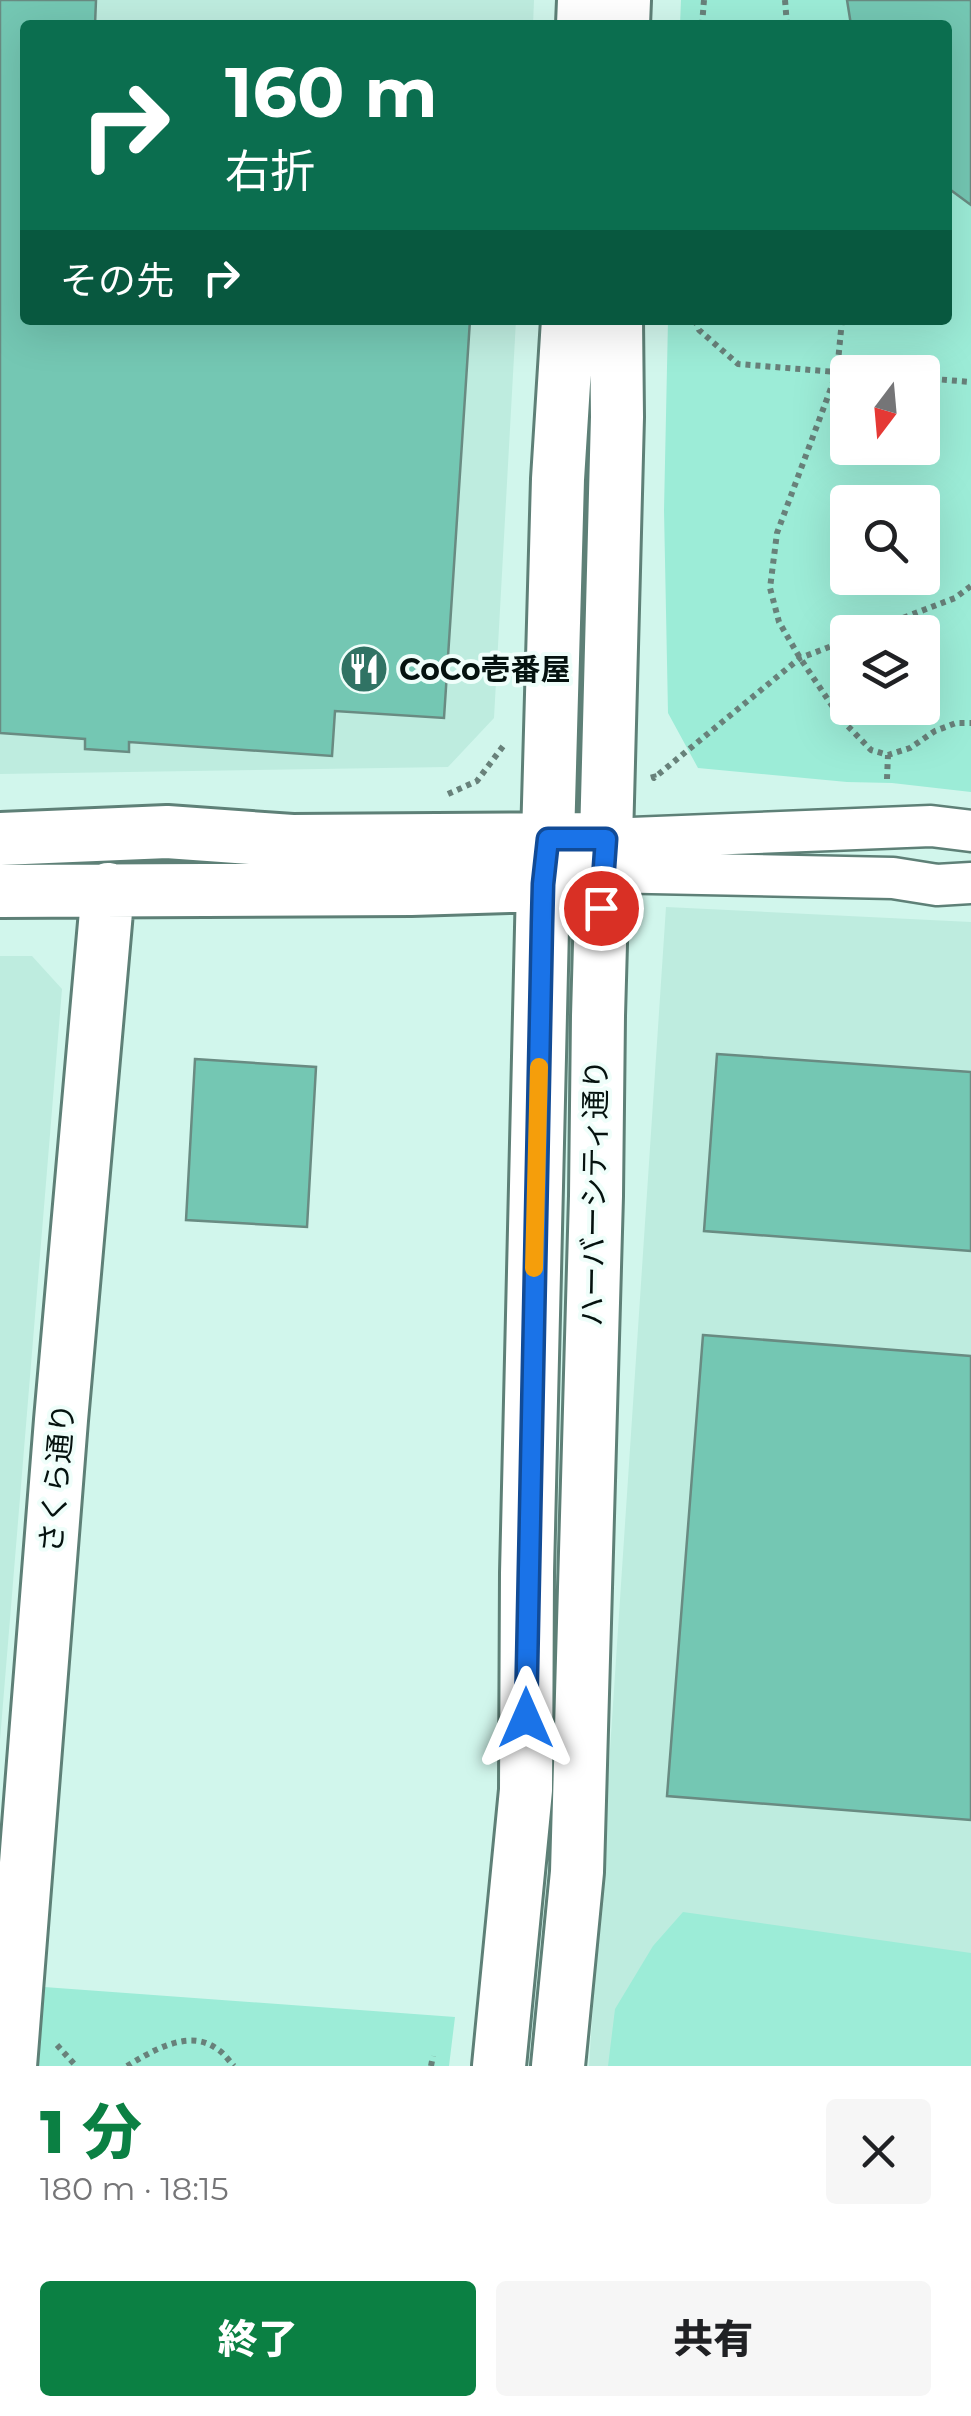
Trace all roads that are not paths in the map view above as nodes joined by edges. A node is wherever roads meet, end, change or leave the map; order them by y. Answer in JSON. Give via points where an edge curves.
{"nodes":[{"id":1,"x":568,"y":325,"type":"edge"},
{"id":2,"x":616,"y":325,"type":"edge"},
{"id":3,"x":966,"y":834,"type":"edge"},
{"id":4,"x":0,"y":839,"type":"edge"},
{"id":5,"x":604,"y":856,"type":"junction"},
{"id":6,"x":546,"y":862,"type":"junction"},
{"id":7,"x":966,"y":880,"type":"edge"},
{"id":8,"x":108,"y":890,"type":"junction"},
{"id":9,"x":0,"y":891,"type":"edge"},
{"id":10,"x":30,"y":2052,"type":"edge"},
{"id":11,"x":499,"y":2066,"type":"edge"},
{"id":12,"x":558,"y":2066,"type":"edge"}],
"edges":[{"from":1,"to":6,"type":"street","name":"ハーバーシティ通り"},
{"from":2,"to":5,"type":"street","name":"ハーバーシティ通り"},
{"from":3,"to":5,"type":"street","via":[[930,826]]},
{"from":4,"to":6,"type":"street","via":[[166,832]]},
{"from":5,"to":6,"type":"street"},
{"from":5,"to":7,"type":"street","via":[[937,885]]},
{"from":5,"to":12,"type":"street","name":"ハーバーシティ通り","via":[[578,1854]]},
{"from":6,"to":8,"type":"street","via":[[392,889]]},
{"from":6,"to":11,"type":"street","name":"ハーバーシティ通り","via":[[526,1790]]},
{"from":8,"to":9,"type":"street"},
{"from":8,"to":10,"type":"street","name":"さくら通り","via":[[66,1365]]}]}
